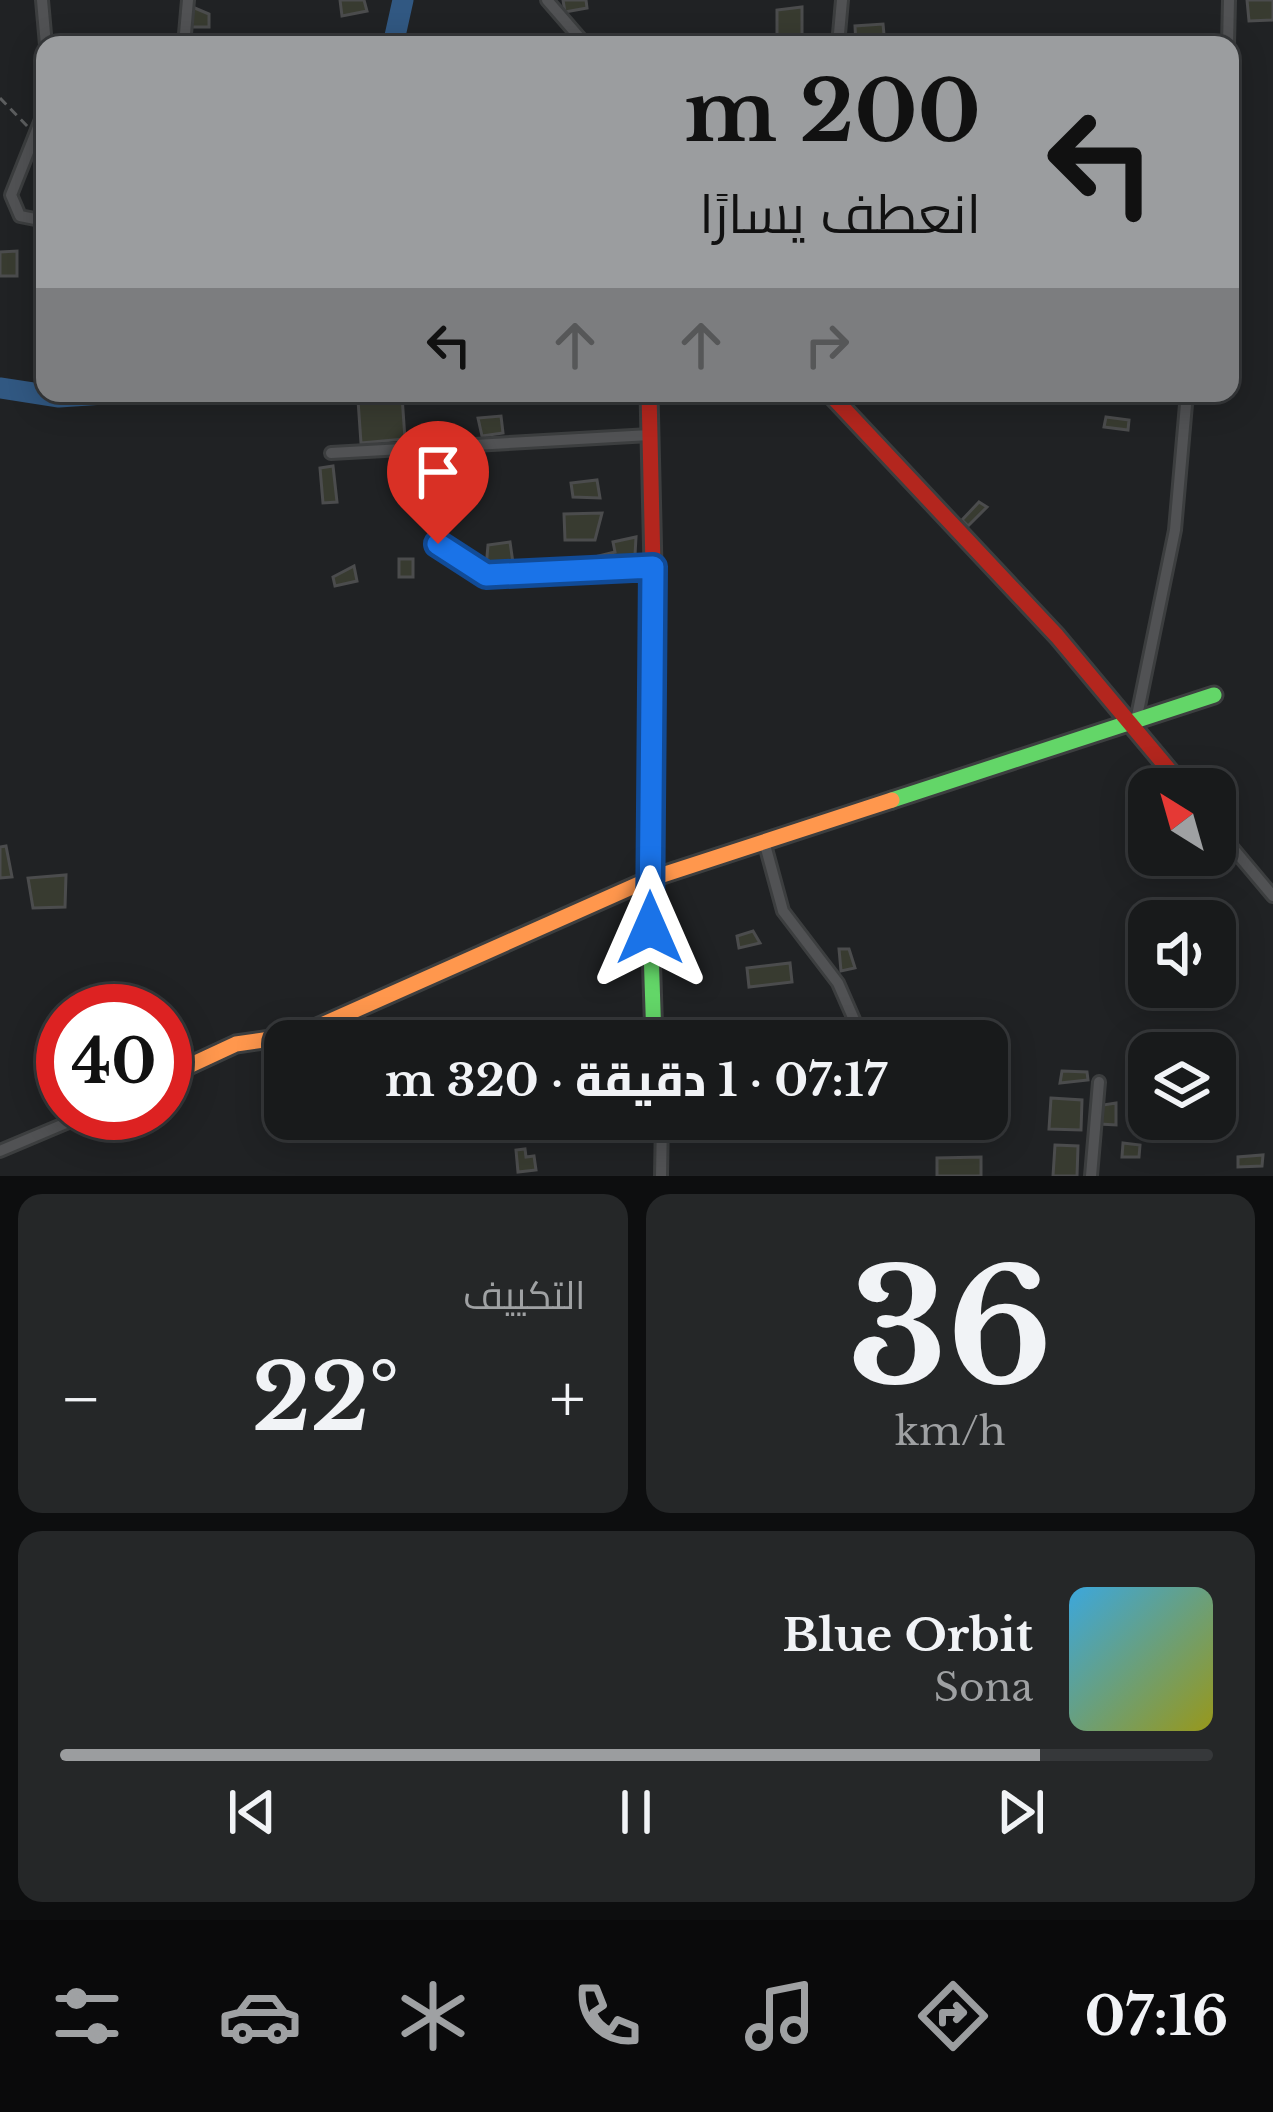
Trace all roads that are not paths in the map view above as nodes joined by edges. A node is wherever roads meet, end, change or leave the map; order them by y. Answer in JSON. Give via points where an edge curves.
{"nodes":[{"id":1,"x":42,"y":0,"type":"edge"},
{"id":2,"x":188,"y":0,"type":"edge"},
{"id":3,"x":547,"y":0,"type":"edge"},
{"id":4,"x":842,"y":0,"type":"edge"},
{"id":5,"x":1229,"y":0,"type":"edge"},
{"id":6,"x":45,"y":36,"type":"edge"},
{"id":7,"x":185,"y":36,"type":"edge"},
{"id":8,"x":578,"y":36,"type":"edge"},
{"id":9,"x":839,"y":36,"type":"edge"},
{"id":10,"x":1228,"y":36,"type":"edge"},
{"id":11,"x":36,"y":135,"type":"edge"},
{"id":12,"x":36,"y":220,"type":"edge"},
{"id":13,"x":649,"y":402,"type":"edge"},
{"id":14,"x":839,"y":402,"type":"edge"},
{"id":15,"x":1186,"y":402,"type":"edge"},
{"id":16,"x":650,"y":435,"type":"junction"},
{"id":17,"x":331,"y":453,"type":"dead end"},
{"id":18,"x":438,"y":544,"type":"dead end"},
{"id":19,"x":653,"y":567,"type":"junction"},
{"id":20,"x":1214,"y":695,"type":"dead end"},
{"id":21,"x":1136,"y":724,"type":"junction"},
{"id":22,"x":1169,"y":768,"type":"edge"},
{"id":23,"x":764,"y":841,"type":"junction"},
{"id":24,"x":1236,"y":852,"type":"edge"},
{"id":25,"x":650,"y":879,"type":"junction"},
{"id":26,"x":1273,"y":896,"type":"edge"},
{"id":27,"x":653,"y":1020,"type":"edge"},
{"id":28,"x":854,"y":1020,"type":"edge"},
{"id":29,"x":192,"y":1064,"type":"edge"},
{"id":30,"x":1099,"y":1082,"type":"dead end"},
{"id":31,"x":36,"y":1136,"type":"edge"},
{"id":32,"x":662,"y":1140,"type":"edge"},
{"id":33,"x":0,"y":1151,"type":"edge"},
{"id":34,"x":662,"y":1176,"type":"edge"},
{"id":35,"x":1091,"y":1176,"type":"edge"}],
"edges":[{"from":1,"to":6,"type":"street"},
{"from":2,"to":7,"type":"street"},
{"from":3,"to":8,"type":"street"},
{"from":4,"to":9,"type":"street"},
{"from":5,"to":10,"type":"street"},
{"from":11,"to":12,"type":"street","via":[[12,203]]},
{"from":13,"to":16,"type":"street"},
{"from":14,"to":21,"type":"street"},
{"from":15,"to":21,"type":"street","via":[[1174,530]]},
{"from":16,"to":17,"type":"street"},
{"from":16,"to":19,"type":"street"},
{"from":18,"to":19,"type":"street","via":[[486,575]]},
{"from":19,"to":25,"type":"street"},
{"from":20,"to":21,"type":"street"},
{"from":21,"to":22,"type":"street"},
{"from":21,"to":23,"type":"street"},
{"from":23,"to":25,"type":"street"},
{"from":23,"to":28,"type":"street","via":[[783,911],[838,983]]},
{"from":24,"to":26,"type":"street"},
{"from":25,"to":27,"type":"street"},
{"from":25,"to":29,"type":"street","via":[[299,1035],[236,1044]]},
{"from":30,"to":35,"type":"street"},
{"from":31,"to":33,"type":"street"},
{"from":32,"to":34,"type":"street"}]}
